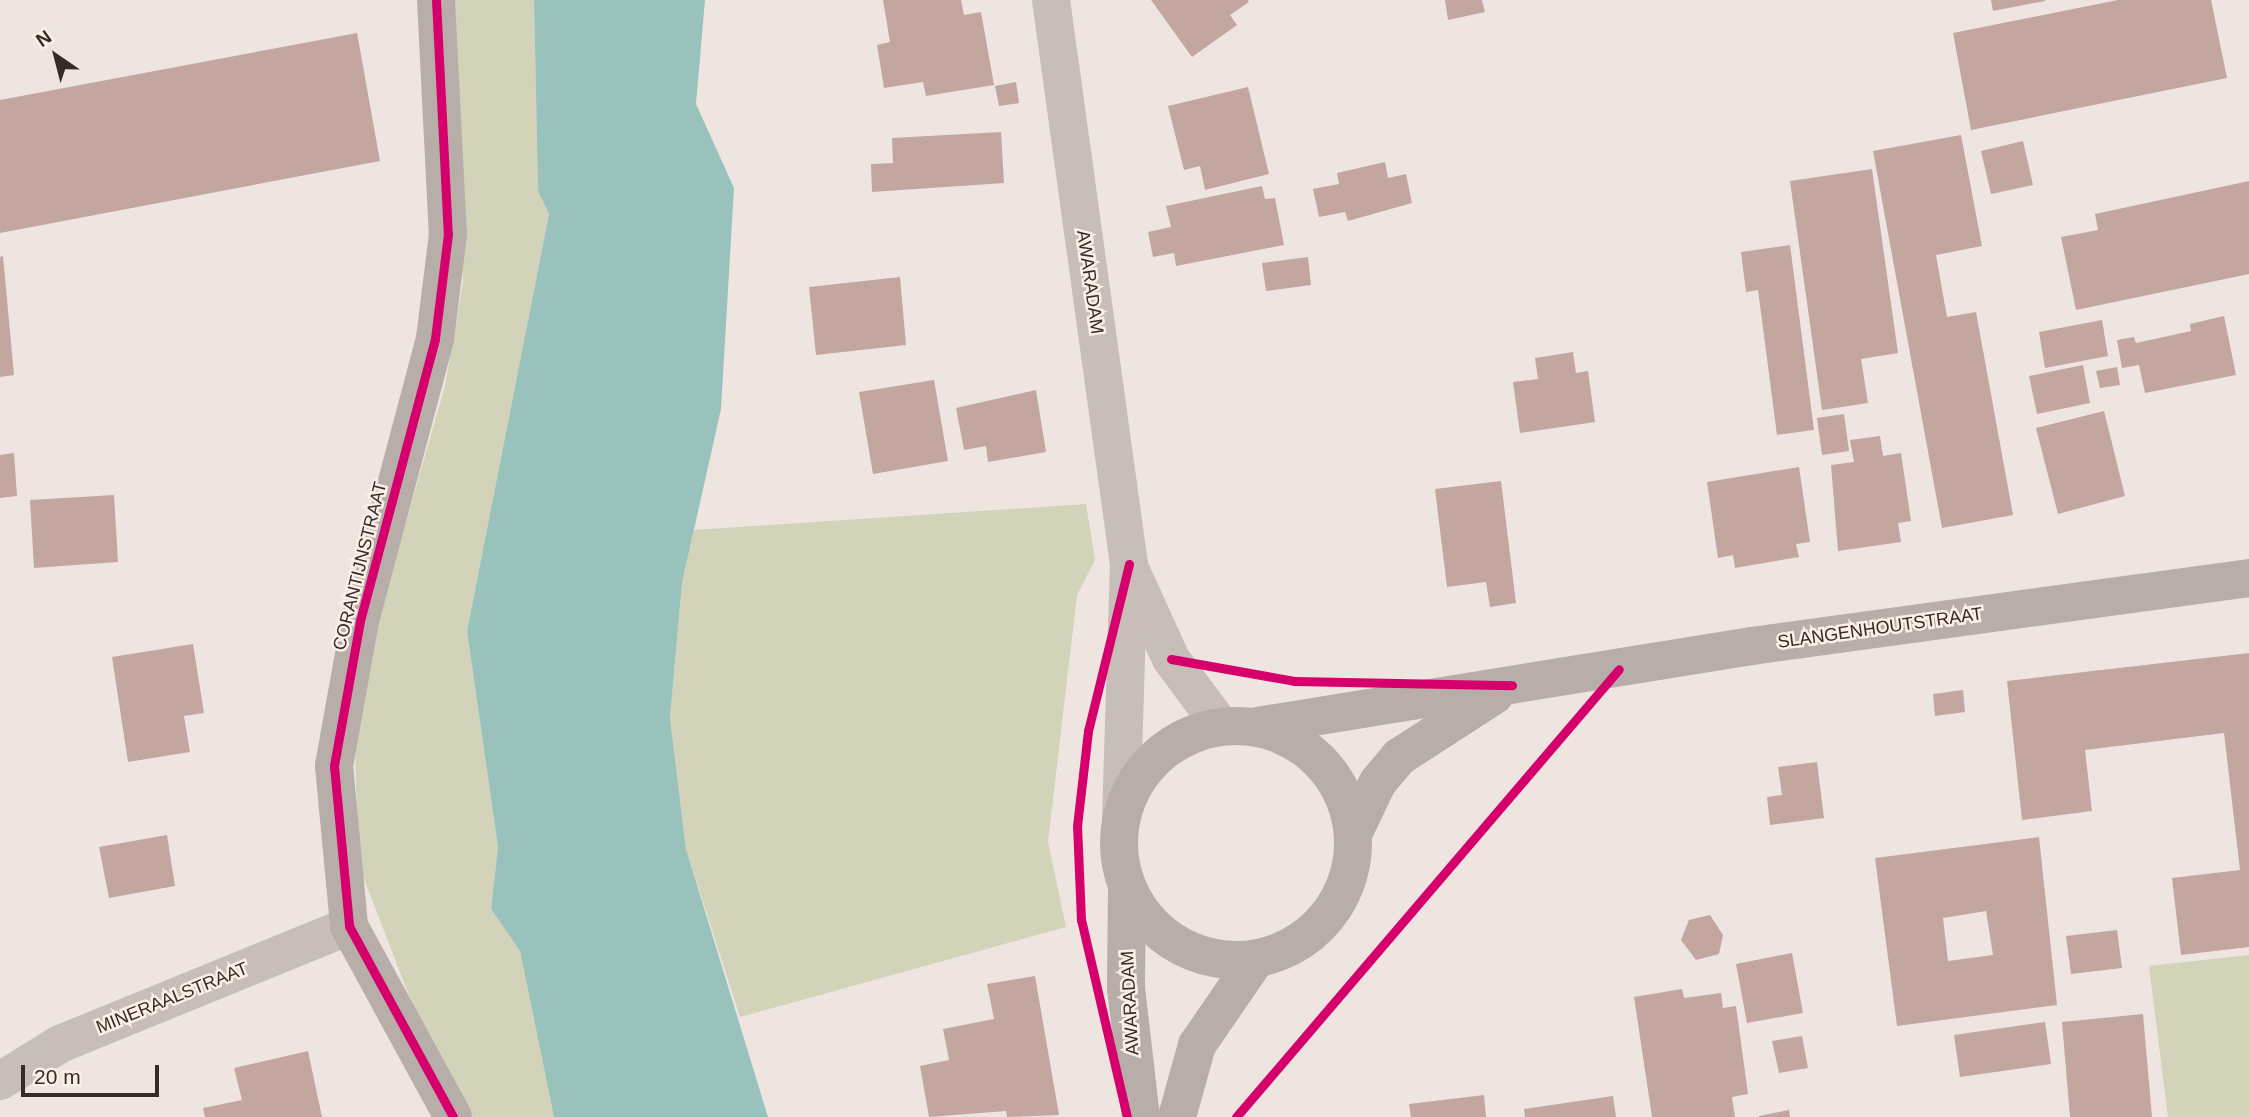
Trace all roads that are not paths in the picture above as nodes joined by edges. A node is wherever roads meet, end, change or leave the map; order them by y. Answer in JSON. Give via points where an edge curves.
{"nodes":[{"id":1,"x":436,"y":0,"type":"edge"},
{"id":2,"x":1051,"y":0,"type":"edge"},
{"id":3,"x":1129,"y":564,"type":"junction"},
{"id":4,"x":2249,"y":578,"type":"edge"},
{"id":5,"x":1512,"y":685,"type":"junction"},
{"id":6,"x":1239,"y":726,"type":"junction"},
{"id":7,"x":1121,"y":820,"type":"junction"},
{"id":8,"x":1354,"y":832,"type":"junction"},
{"id":9,"x":1127,"y":888,"type":"junction"},
{"id":10,"x":349,"y":926,"type":"junction"},
{"id":11,"x":1256,"y":959,"type":"junction"},
{"id":12,"x":0,"y":1081,"type":"edge"},
{"id":13,"x":453,"y":1117,"type":"edge"},
{"id":14,"x":1141,"y":1117,"type":"edge"},
{"id":15,"x":1177,"y":1117,"type":"edge"}],
"edges":[{"from":1,"to":10,"type":"main road","name":"CORANTIJNSTRAAT","via":[[448,233],[435,339],[360,621],[334,766]]},
{"from":2,"to":3,"type":"street","name":"AWARADAM"},
{"from":3,"to":6,"type":"street","name":"AWARADAM","via":[[1171,659]]},
{"from":3,"to":7,"type":"street","name":"AWARADAM"},
{"from":4,"to":5,"type":"main road","name":"SLANGENHOUTSTRAAT"},
{"from":5,"to":6,"type":"main road","name":"SLANGENHOUTSTRAAT"},
{"from":5,"to":8,"type":"main road","name":"SLANGENHOUTSTRAAT","via":[[1399,757],[1378,782]]},
{"from":6,"to":7,"type":"main road","via":[[1186,737],[1156,757],[1133,786]]},
{"from":6,"to":8,"type":"main road","via":[[1293,739],[1324,763],[1345,795]]},
{"from":7,"to":9,"type":"main road","via":[[1119,855]]},
{"from":8,"to":11,"type":"main road","via":[[1352,867],[1339,900],[1299,941]]},
{"from":9,"to":11,"type":"main road","via":[[1148,922],[1179,946],[1216,959]]},
{"from":9,"to":14,"type":"main road","name":"AWARADAM","via":[[1126,988]]},
{"from":10,"to":12,"type":"street","name":"MINERAALSTRAAT","via":[[60,1044]]},
{"from":10,"to":13,"type":"main road","name":"CORANTIJNSTRAAT"},
{"from":11,"to":15,"type":"main road","via":[[1197,1045]]}]}
